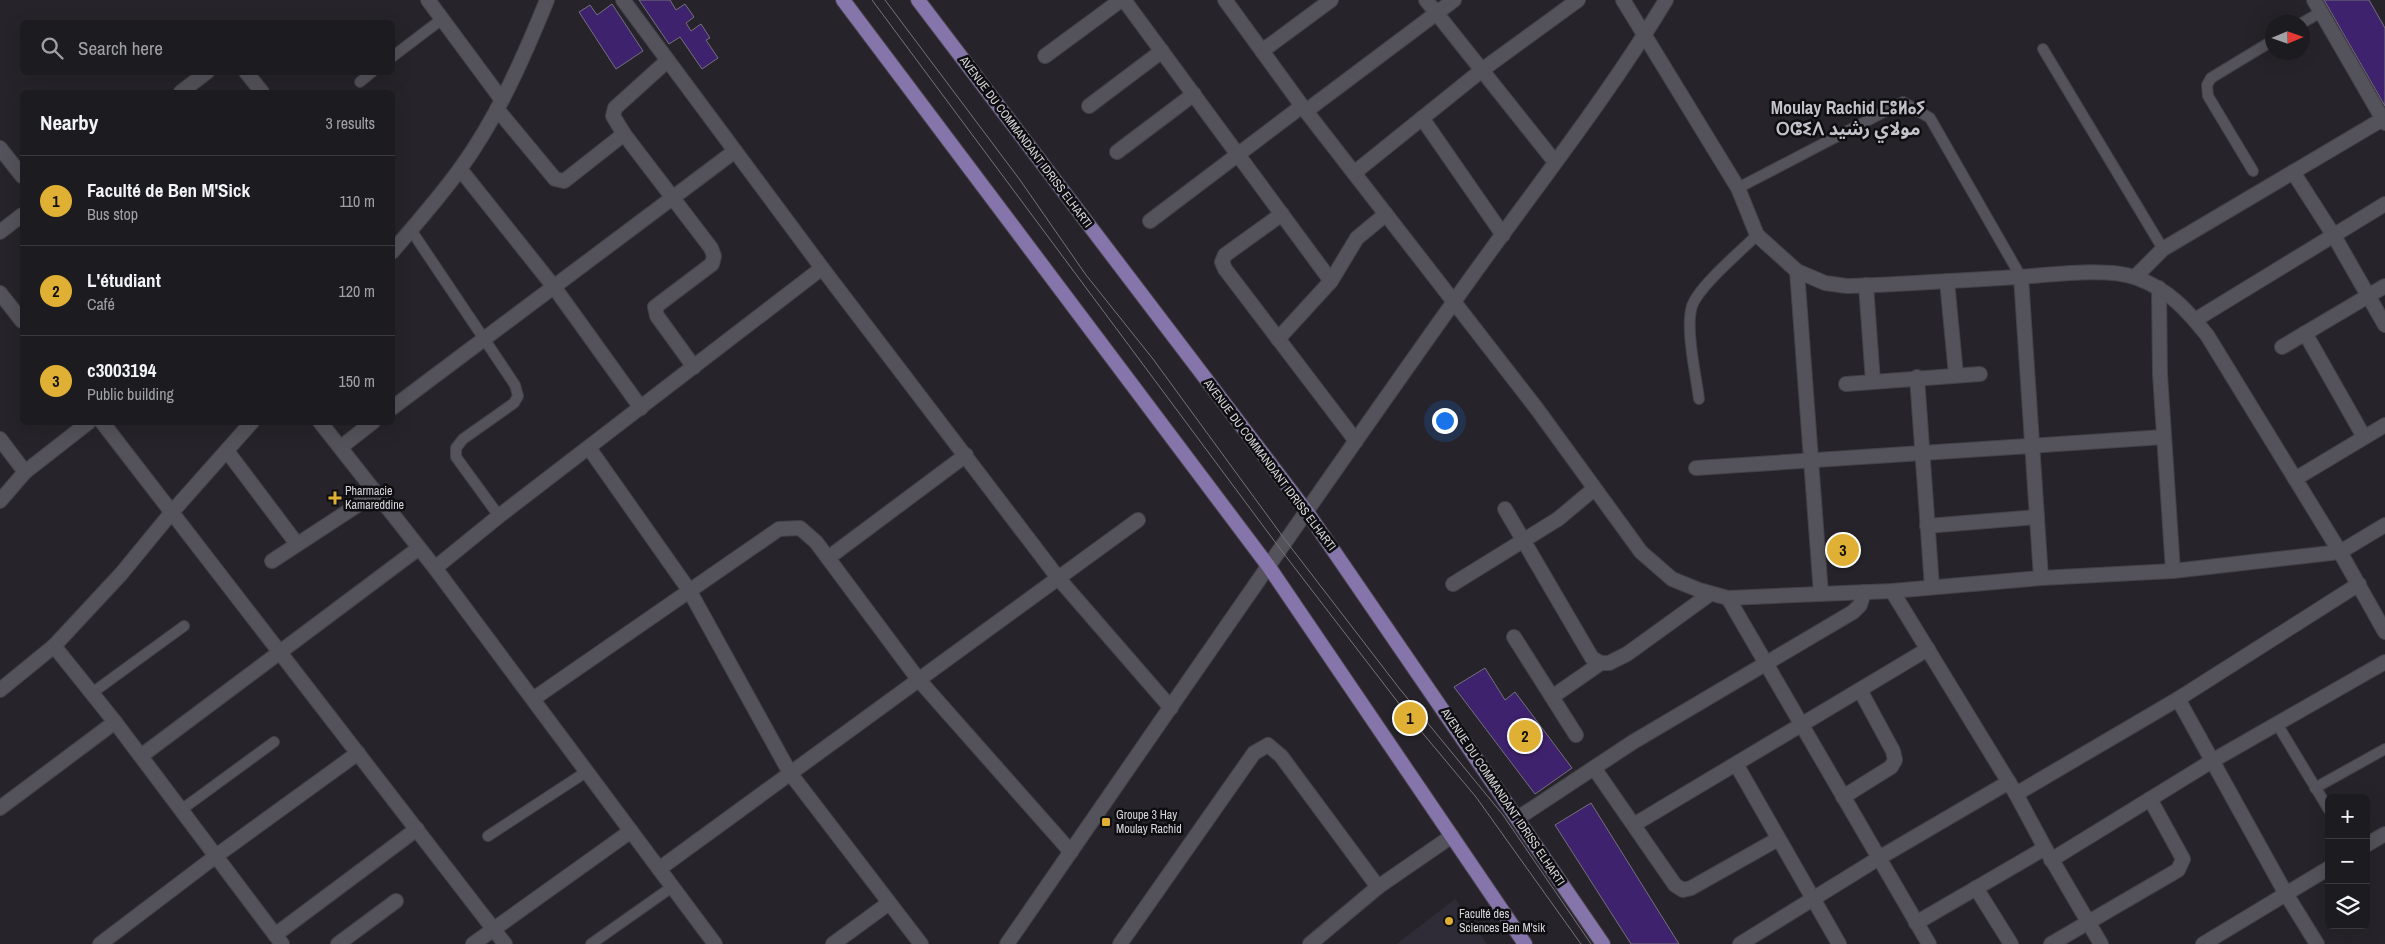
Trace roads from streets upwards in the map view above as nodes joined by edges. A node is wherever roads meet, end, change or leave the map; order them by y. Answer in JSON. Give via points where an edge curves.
{"nodes":[{"id":1,"x":428,"y":0,"type":"edge"},
{"id":2,"x":547,"y":0,"type":"edge"},
{"id":3,"x":623,"y":0,"type":"edge"},
{"id":4,"x":843,"y":0,"type":"edge"},
{"id":5,"x":918,"y":0,"type":"edge"},
{"id":6,"x":1123,"y":0,"type":"edge"},
{"id":7,"x":1225,"y":0,"type":"edge"},
{"id":8,"x":1331,"y":0,"type":"edge"},
{"id":9,"x":1426,"y":0,"type":"edge"},
{"id":10,"x":1454,"y":0,"type":"edge"},
{"id":11,"x":1578,"y":0,"type":"edge"},
{"id":12,"x":1623,"y":0,"type":"edge"},
{"id":13,"x":1666,"y":0,"type":"edge"},
{"id":14,"x":2318,"y":6,"type":"edge"},
{"id":15,"x":1436,"y":14,"type":"junction"},
{"id":16,"x":1645,"y":35,"type":"junction"},
{"id":17,"x":1162,"y":51,"type":"junction"},
{"id":18,"x":1262,"y":51,"type":"junction"},
{"id":19,"x":1045,"y":56,"type":"dead end"},
{"id":20,"x":667,"y":61,"type":"junction"},
{"id":21,"x":1482,"y":70,"type":"junction"},
{"id":22,"x":202,"y":75,"type":"edge"},
{"id":23,"x":248,"y":75,"type":"edge"},
{"id":24,"x":184,"y":90,"type":"edge"},
{"id":25,"x":260,"y":90,"type":"edge"},
{"id":26,"x":1194,"y":94,"type":"junction"},
{"id":27,"x":500,"y":105,"type":"junction"},
{"id":28,"x":1089,"y":106,"type":"dead end"},
{"id":29,"x":1304,"y":108,"type":"junction"},
{"id":30,"x":1422,"y":118,"type":"junction"},
{"id":31,"x":2384,"y":121,"type":"edge"},
{"id":32,"x":624,"y":134,"type":"junction"},
{"id":33,"x":0,"y":148,"type":"edge"},
{"id":34,"x":735,"y":151,"type":"junction"},
{"id":35,"x":1117,"y":152,"type":"dead end"},
{"id":36,"x":1238,"y":155,"type":"junction"},
{"id":37,"x":1556,"y":162,"type":"junction"},
{"id":38,"x":460,"y":169,"type":"junction"},
{"id":39,"x":2293,"y":172,"type":"junction"},
{"id":40,"x":20,"y":173,"type":"edge"},
{"id":41,"x":1354,"y":173,"type":"junction"},
{"id":42,"x":672,"y":198,"type":"junction"},
{"id":43,"x":2385,"y":204,"type":"edge"},
{"id":44,"x":1282,"y":214,"type":"junction"},
{"id":45,"x":1386,"y":214,"type":"junction"},
{"id":46,"x":20,"y":216,"type":"edge"},
{"id":47,"x":1150,"y":221,"type":"dead end"},
{"id":48,"x":0,"y":232,"type":"edge"},
{"id":49,"x":1503,"y":235,"type":"junction"},
{"id":50,"x":2334,"y":236,"type":"junction"},
{"id":51,"x":395,"y":249,"type":"edge"},
{"id":52,"x":822,"y":268,"type":"junction"},
{"id":53,"x":1797,"y":271,"type":"junction"},
{"id":54,"x":2020,"y":277,"type":"junction"},
{"id":55,"x":2135,"y":277,"type":"junction"},
{"id":56,"x":1331,"y":280,"type":"junction"},
{"id":57,"x":1947,"y":281,"type":"junction"},
{"id":58,"x":1866,"y":285,"type":"junction"},
{"id":59,"x":2385,"y":286,"type":"edge"},
{"id":60,"x":554,"y":287,"type":"junction"},
{"id":61,"x":2159,"y":288,"type":"junction"},
{"id":62,"x":0,"y":293,"type":"edge"},
{"id":63,"x":2368,"y":296,"type":"junction"},
{"id":64,"x":1454,"y":301,"type":"junction"},
{"id":65,"x":20,"y":318,"type":"edge"},
{"id":66,"x":2196,"y":320,"type":"junction"},
{"id":67,"x":2385,"y":325,"type":"edge"},
{"id":68,"x":2306,"y":333,"type":"junction"},
{"id":69,"x":1278,"y":339,"type":"junction"},
{"id":70,"x":2282,"y":347,"type":"dead end"},
{"id":71,"x":694,"y":368,"type":"junction"},
{"id":72,"x":1980,"y":374,"type":"dead end"},
{"id":73,"x":1956,"y":375,"type":"junction"},
{"id":74,"x":1917,"y":378,"type":"junction"},
{"id":75,"x":1873,"y":382,"type":"junction"},
{"id":76,"x":1846,"y":384,"type":"dead end"},
{"id":77,"x":395,"y":406,"type":"edge"},
{"id":78,"x":641,"y":408,"type":"junction"},
{"id":79,"x":85,"y":425,"type":"edge"},
{"id":80,"x":104,"y":425,"type":"edge"},
{"id":81,"x":249,"y":425,"type":"edge"},
{"id":82,"x":323,"y":425,"type":"edge"},
{"id":83,"x":369,"y":425,"type":"edge"},
{"id":84,"x":2385,"y":425,"type":"edge"},
{"id":85,"x":2164,"y":437,"type":"junction"},
{"id":86,"x":2364,"y":437,"type":"junction"},
{"id":87,"x":0,"y":439,"type":"edge"},
{"id":88,"x":1356,"y":441,"type":"junction"},
{"id":89,"x":2033,"y":446,"type":"junction"},
{"id":90,"x":341,"y":447,"type":"junction"},
{"id":91,"x":589,"y":448,"type":"junction"},
{"id":92,"x":226,"y":451,"type":"junction"},
{"id":93,"x":1922,"y":452,"type":"junction"},
{"id":94,"x":966,"y":455,"type":"junction"},
{"id":95,"x":1812,"y":461,"type":"junction"},
{"id":96,"x":1696,"y":468,"type":"dead end"},
{"id":97,"x":25,"y":472,"type":"junction"},
{"id":98,"x":2295,"y":478,"type":"junction"},
{"id":99,"x":1594,"y":488,"type":"junction"},
{"id":100,"x":376,"y":493,"type":"junction"},
{"id":101,"x":0,"y":501,"type":"edge"},
{"id":102,"x":1505,"y":510,"type":"dead end"},
{"id":103,"x":172,"y":512,"type":"junction"},
{"id":104,"x":1307,"y":512,"type":"junction"},
{"id":105,"x":2037,"y":517,"type":"junction"},
{"id":106,"x":1138,"y":520,"type":"dead end"},
{"id":107,"x":1928,"y":526,"type":"junction"},
{"id":108,"x":2385,"y":526,"type":"edge"},
{"id":109,"x":1523,"y":540,"type":"junction"},
{"id":110,"x":297,"y":544,"type":"junction"},
{"id":111,"x":419,"y":548,"type":"junction"},
{"id":112,"x":2340,"y":552,"type":"junction"},
{"id":113,"x":828,"y":558,"type":"junction"},
{"id":114,"x":272,"y":562,"type":"dead end"},
{"id":115,"x":1269,"y":567,"type":"junction"},
{"id":116,"x":435,"y":568,"type":"junction"},
{"id":117,"x":2173,"y":571,"type":"junction"},
{"id":118,"x":1060,"y":578,"type":"junction"},
{"id":119,"x":2041,"y":578,"type":"junction"},
{"id":120,"x":1453,"y":584,"type":"dead end"},
{"id":121,"x":2359,"y":584,"type":"junction"},
{"id":122,"x":1932,"y":587,"type":"junction"},
{"id":123,"x":689,"y":590,"type":"junction"},
{"id":124,"x":1892,"y":591,"type":"junction"},
{"id":125,"x":1864,"y":592,"type":"junction"},
{"id":126,"x":1710,"y":594,"type":"junction"},
{"id":127,"x":1821,"y":594,"type":"junction"},
{"id":128,"x":1728,"y":598,"type":"junction"},
{"id":129,"x":2385,"y":632,"type":"edge"},
{"id":130,"x":1514,"y":637,"type":"dead end"},
{"id":131,"x":54,"y":646,"type":"junction"},
{"id":132,"x":1928,"y":649,"type":"junction"},
{"id":133,"x":281,"y":654,"type":"junction"},
{"id":134,"x":2385,"y":662,"type":"edge"},
{"id":135,"x":1600,"y":663,"type":"junction"},
{"id":136,"x":1765,"y":663,"type":"junction"},
{"id":137,"x":918,"y":679,"type":"junction"},
{"id":138,"x":0,"y":690,"type":"edge"},
{"id":139,"x":1860,"y":690,"type":"junction"},
{"id":140,"x":1552,"y":697,"type":"junction"},
{"id":141,"x":533,"y":699,"type":"junction"},
{"id":142,"x":2178,"y":699,"type":"junction"},
{"id":143,"x":1171,"y":708,"type":"junction"},
{"id":144,"x":116,"y":722,"type":"junction"},
{"id":145,"x":1801,"y":725,"type":"junction"},
{"id":146,"x":1576,"y":735,"type":"dead end"},
{"id":147,"x":358,"y":753,"type":"junction"},
{"id":148,"x":141,"y":756,"type":"junction"},
{"id":149,"x":2212,"y":761,"type":"junction"},
{"id":150,"x":1736,"y":764,"type":"junction"},
{"id":151,"x":1594,"y":768,"type":"junction"},
{"id":152,"x":790,"y":773,"type":"junction"},
{"id":153,"x":2013,"y":788,"type":"junction"},
{"id":154,"x":1843,"y":797,"type":"junction"},
{"id":155,"x":2150,"y":799,"type":"junction"},
{"id":156,"x":0,"y":808,"type":"edge"},
{"id":157,"x":1518,"y":818,"type":"junction"},
{"id":158,"x":1635,"y":824,"type":"junction"},
{"id":159,"x":417,"y":829,"type":"junction"},
{"id":160,"x":631,"y":831,"type":"junction"},
{"id":161,"x":2385,"y":834,"type":"edge"},
{"id":162,"x":1452,"y":836,"type":"junction"},
{"id":163,"x":1778,"y":839,"type":"junction"},
{"id":164,"x":2370,"y":843,"type":"edge"},
{"id":165,"x":1071,"y":852,"type":"junction"},
{"id":166,"x":2048,"y":854,"type":"junction"},
{"id":167,"x":216,"y":856,"type":"junction"},
{"id":168,"x":1879,"y":858,"type":"junction"},
{"id":169,"x":659,"y":869,"type":"junction"},
{"id":170,"x":2325,"y":870,"type":"edge"},
{"id":171,"x":1378,"y":887,"type":"junction"},
{"id":172,"x":1976,"y":888,"type":"junction"},
{"id":173,"x":2286,"y":894,"type":"junction"},
{"id":174,"x":1812,"y":899,"type":"junction"},
{"id":175,"x":396,"y":902,"type":"dead end"},
{"id":176,"x":889,"y":903,"type":"junction"},
{"id":177,"x":1916,"y":923,"type":"junction"},
{"id":178,"x":2088,"y":923,"type":"junction"},
{"id":179,"x":493,"y":928,"type":"junction"},
{"id":180,"x":278,"y":939,"type":"edge"},
{"id":181,"x":100,"y":944,"type":"edge"},
{"id":182,"x":338,"y":944,"type":"edge"},
{"id":183,"x":473,"y":944,"type":"edge"},
{"id":184,"x":505,"y":944,"type":"edge"},
{"id":185,"x":715,"y":944,"type":"edge"},
{"id":186,"x":833,"y":944,"type":"edge"},
{"id":187,"x":921,"y":944,"type":"edge"},
{"id":188,"x":1007,"y":944,"type":"edge"},
{"id":189,"x":1120,"y":944,"type":"edge"},
{"id":190,"x":1310,"y":944,"type":"edge"},
{"id":191,"x":1525,"y":944,"type":"edge"},
{"id":192,"x":1604,"y":944,"type":"edge"},
{"id":193,"x":1740,"y":944,"type":"edge"},
{"id":194,"x":1839,"y":944,"type":"edge"},
{"id":195,"x":1929,"y":944,"type":"edge"},
{"id":196,"x":2011,"y":944,"type":"edge"},
{"id":197,"x":2051,"y":944,"type":"edge"},
{"id":198,"x":2101,"y":944,"type":"edge"},
{"id":199,"x":2203,"y":944,"type":"edge"},
{"id":200,"x":2317,"y":944,"type":"edge"}],
"edges":[{"from":1,"to":27,"type":"street"},
{"from":2,"to":27,"type":"street"},
{"from":3,"to":20,"type":"street"},
{"from":4,"to":115,"type":"main road"},
{"from":5,"to":104,"type":"main road","name":"AVENUE DU COMMANDANT IDRISS ELHARTI"},
{"from":6,"to":17,"type":"street"},
{"from":6,"to":19,"type":"street"},
{"from":7,"to":18,"type":"street"},
{"from":8,"to":18,"type":"street"},
{"from":9,"to":15,"type":"street"},
{"from":10,"to":15,"type":"street"},
{"from":11,"to":21,"type":"street"},
{"from":12,"to":16,"type":"street"},
{"from":13,"to":16,"type":"street"},
{"from":14,"to":31,"type":"street"},
{"from":15,"to":21,"type":"street"},
{"from":15,"to":29,"type":"street"},
{"from":16,"to":37,"type":"street"},
{"from":16,"to":53,"type":"street","via":[[1738,188],[1757,235]]},
{"from":17,"to":26,"type":"street"},
{"from":17,"to":28,"type":"street"},
{"from":18,"to":29,"type":"street"},
{"from":20,"to":32,"type":"street","via":[[615,108],[613,116]]},
{"from":20,"to":34,"type":"street"},
{"from":21,"to":30,"type":"street"},
{"from":21,"to":37,"type":"street"},
{"from":22,"to":24,"type":"street"},
{"from":23,"to":25,"type":"street"},
{"from":26,"to":35,"type":"street"},
{"from":26,"to":36,"type":"street"},
{"from":27,"to":32,"type":"street","via":[[559,181],[568,178]]},
{"from":27,"to":38,"type":"street"},
{"from":29,"to":36,"type":"street"},
{"from":29,"to":41,"type":"street"},
{"from":30,"to":41,"type":"street"},
{"from":30,"to":49,"type":"street"},
{"from":31,"to":39,"type":"street"},
{"from":32,"to":42,"type":"street"},
{"from":33,"to":40,"type":"street"},
{"from":34,"to":42,"type":"street"},
{"from":34,"to":52,"type":"street"},
{"from":36,"to":44,"type":"street"},
{"from":36,"to":47,"type":"street"},
{"from":37,"to":49,"type":"street"},
{"from":38,"to":51,"type":"street"},
{"from":38,"to":60,"type":"street"},
{"from":39,"to":50,"type":"street"},
{"from":39,"to":55,"type":"street","via":[[2163,249]]},
{"from":41,"to":45,"type":"street"},
{"from":42,"to":60,"type":"street"},
{"from":42,"to":71,"type":"street","via":[[714,256],[712,264],[655,307],[657,316]]},
{"from":43,"to":50,"type":"street"},
{"from":44,"to":56,"type":"street"},
{"from":44,"to":69,"type":"street","via":[[1225,255],[1222,262]]},
{"from":45,"to":56,"type":"street","via":[[1358,238]]},
{"from":45,"to":64,"type":"street"},
{"from":46,"to":48,"type":"street"},
{"from":49,"to":64,"type":"street"},
{"from":50,"to":63,"type":"street"},
{"from":50,"to":66,"type":"street"},
{"from":52,"to":71,"type":"street"},
{"from":52,"to":94,"type":"street"},
{"from":53,"to":58,"type":"street","via":[[1825,283]]},
{"from":53,"to":95,"type":"street"},
{"from":54,"to":55,"type":"street","via":[[2104,273]]},
{"from":54,"to":57,"type":"street"},
{"from":54,"to":89,"type":"street"},
{"from":55,"to":61,"type":"street"},
{"from":56,"to":69,"type":"street"},
{"from":57,"to":58,"type":"street"},
{"from":57,"to":73,"type":"street"},
{"from":58,"to":75,"type":"street"},
{"from":59,"to":63,"type":"street"},
{"from":60,"to":77,"type":"street"},
{"from":60,"to":78,"type":"street"},
{"from":61,"to":66,"type":"street","via":[[2186,308]]},
{"from":61,"to":85,"type":"street"},
{"from":62,"to":65,"type":"street"},
{"from":63,"to":67,"type":"street"},
{"from":63,"to":68,"type":"street"},
{"from":64,"to":88,"type":"street"},
{"from":64,"to":99,"type":"street"},
{"from":66,"to":98,"type":"street"},
{"from":68,"to":70,"type":"street"},
{"from":68,"to":86,"type":"street"},
{"from":69,"to":88,"type":"street"},
{"from":71,"to":78,"type":"street"},
{"from":72,"to":73,"type":"street"},
{"from":73,"to":74,"type":"street"},
{"from":74,"to":75,"type":"street"},
{"from":74,"to":93,"type":"street"},
{"from":75,"to":76,"type":"street"},
{"from":78,"to":91,"type":"street"},
{"from":79,"to":97,"type":"street"},
{"from":80,"to":103,"type":"street"},
{"from":81,"to":92,"type":"street"},
{"from":82,"to":90,"type":"street"},
{"from":83,"to":90,"type":"street"},
{"from":84,"to":86,"type":"street"},
{"from":85,"to":89,"type":"street"},
{"from":85,"to":117,"type":"street"},
{"from":86,"to":98,"type":"street"},
{"from":87,"to":97,"type":"street"},
{"from":88,"to":104,"type":"street"},
{"from":89,"to":93,"type":"street"},
{"from":89,"to":105,"type":"street"},
{"from":90,"to":100,"type":"street"},
{"from":91,"to":116,"type":"street"},
{"from":91,"to":123,"type":"street"},
{"from":92,"to":103,"type":"street"},
{"from":92,"to":110,"type":"street"},
{"from":93,"to":95,"type":"street"},
{"from":93,"to":107,"type":"street"},
{"from":94,"to":113,"type":"street"},
{"from":94,"to":118,"type":"street"},
{"from":95,"to":96,"type":"street"},
{"from":95,"to":127,"type":"street"},
{"from":97,"to":101,"type":"street"},
{"from":98,"to":112,"type":"street"},
{"from":99,"to":109,"type":"street","via":[[1558,519]]},
{"from":99,"to":126,"type":"street","via":[[1641,552],[1672,579]]},
{"from":100,"to":110,"type":"street"},
{"from":100,"to":111,"type":"street"},
{"from":102,"to":109,"type":"street"},
{"from":103,"to":131,"type":"street","via":[[121,574]]},
{"from":103,"to":133,"type":"street"},
{"from":104,"to":115,"type":"street"},
{"from":104,"to":157,"type":"main road","name":"AVENUE DU COMMANDANT IDRISS ELHARTI"},
{"from":105,"to":107,"type":"street"},
{"from":105,"to":119,"type":"street"},
{"from":106,"to":118,"type":"street"},
{"from":107,"to":122,"type":"street"},
{"from":108,"to":112,"type":"street"},
{"from":109,"to":120,"type":"street"},
{"from":109,"to":135,"type":"street","via":[[1592,658]]},
{"from":110,"to":114,"type":"street"},
{"from":111,"to":116,"type":"street"},
{"from":111,"to":133,"type":"street"},
{"from":112,"to":117,"type":"street"},
{"from":112,"to":121,"type":"street"},
{"from":113,"to":123,"type":"street","via":[[800,528],[779,529]]},
{"from":113,"to":137,"type":"street"},
{"from":115,"to":143,"type":"street"},
{"from":115,"to":162,"type":"main road"},
{"from":116,"to":141,"type":"street"},
{"from":117,"to":119,"type":"street"},
{"from":118,"to":137,"type":"street"},
{"from":118,"to":143,"type":"street"},
{"from":119,"to":122,"type":"street"},
{"from":121,"to":129,"type":"street"},
{"from":121,"to":142,"type":"street"},
{"from":122,"to":124,"type":"street"},
{"from":123,"to":141,"type":"street"},
{"from":123,"to":152,"type":"street"},
{"from":124,"to":125,"type":"street"},
{"from":124,"to":132,"type":"street"},
{"from":125,"to":127,"type":"street"},
{"from":125,"to":136,"type":"street","via":[[1860,605],[1853,612]]},
{"from":126,"to":128,"type":"street"},
{"from":126,"to":135,"type":"street","via":[[1627,654],[1609,663]]},
{"from":127,"to":128,"type":"street"},
{"from":128,"to":136,"type":"street"},
{"from":130,"to":140,"type":"street"},
{"from":131,"to":138,"type":"street"},
{"from":131,"to":144,"type":"street"},
{"from":132,"to":139,"type":"street"},
{"from":132,"to":153,"type":"street"},
{"from":133,"to":147,"type":"street"},
{"from":133,"to":148,"type":"street"},
{"from":134,"to":149,"type":"street"},
{"from":135,"to":140,"type":"street"},
{"from":136,"to":145,"type":"street"},
{"from":136,"to":151,"type":"street"},
{"from":137,"to":152,"type":"street"},
{"from":137,"to":165,"type":"street"},
{"from":139,"to":145,"type":"street"},
{"from":139,"to":154,"type":"street","via":[[1895,760],[1890,767]]},
{"from":140,"to":146,"type":"street"},
{"from":141,"to":160,"type":"street"},
{"from":142,"to":149,"type":"street"},
{"from":142,"to":153,"type":"street"},
{"from":143,"to":165,"type":"street"},
{"from":144,"to":148,"type":"street"},
{"from":144,"to":156,"type":"street"},
{"from":145,"to":150,"type":"street"},
{"from":145,"to":154,"type":"street"},
{"from":147,"to":159,"type":"street"},
{"from":147,"to":167,"type":"street"},
{"from":148,"to":167,"type":"street"},
{"from":149,"to":155,"type":"street"},
{"from":149,"to":173,"type":"street"},
{"from":150,"to":158,"type":"street"},
{"from":150,"to":163,"type":"street"},
{"from":151,"to":157,"type":"street"},
{"from":151,"to":158,"type":"street"},
{"from":152,"to":169,"type":"street"},
{"from":152,"to":176,"type":"street"},
{"from":153,"to":166,"type":"street"},
{"from":153,"to":168,"type":"street"},
{"from":154,"to":168,"type":"street"},
{"from":155,"to":166,"type":"street"},
{"from":155,"to":178,"type":"street","via":[[2183,859],[2182,865]]},
{"from":157,"to":192,"type":"main road","name":"AVENUE DU COMMANDANT IDRISS ELHARTI"},
{"from":158,"to":163,"type":"street","via":[[1675,884],[1683,890]]},
{"from":159,"to":179,"type":"street"},
{"from":159,"to":180,"type":"street"},
{"from":160,"to":169,"type":"street"},
{"from":160,"to":179,"type":"street"},
{"from":161,"to":164,"type":"street"},
{"from":162,"to":171,"type":"street"},
{"from":162,"to":191,"type":"main road"},
{"from":163,"to":174,"type":"street"},
{"from":165,"to":188,"type":"street"},
{"from":166,"to":172,"type":"street"},
{"from":166,"to":178,"type":"street"},
{"from":167,"to":180,"type":"street"},
{"from":167,"to":181,"type":"street"},
{"from":168,"to":174,"type":"street"},
{"from":168,"to":177,"type":"street"},
{"from":169,"to":185,"type":"street"},
{"from":170,"to":173,"type":"street"},
{"from":171,"to":189,"type":"street","via":[[1281,756],[1268,746],[1254,752]]},
{"from":171,"to":190,"type":"street"},
{"from":172,"to":177,"type":"street"},
{"from":172,"to":196,"type":"street"},
{"from":173,"to":199,"type":"street"},
{"from":173,"to":200,"type":"street"},
{"from":174,"to":193,"type":"street"},
{"from":174,"to":194,"type":"street"},
{"from":175,"to":182,"type":"street"},
{"from":176,"to":186,"type":"street"},
{"from":176,"to":187,"type":"street"},
{"from":177,"to":195,"type":"street"},
{"from":178,"to":197,"type":"street"},
{"from":178,"to":198,"type":"street"},
{"from":179,"to":183,"type":"street"},
{"from":179,"to":184,"type":"street"}]}
